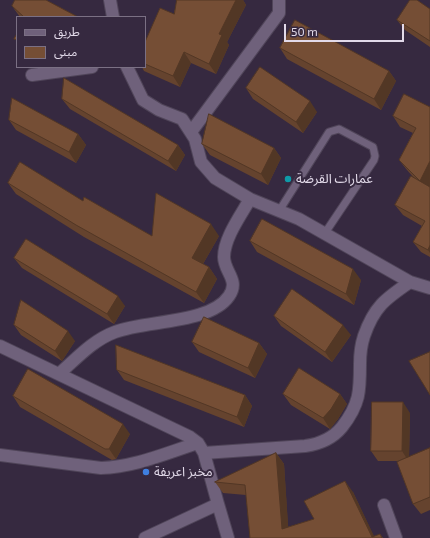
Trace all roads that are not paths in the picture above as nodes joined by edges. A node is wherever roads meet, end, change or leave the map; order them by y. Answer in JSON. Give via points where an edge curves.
{"nodes":[{"id":1,"x":110,"y":0,"type":"edge"},
{"id":2,"x":280,"y":0,"type":"edge"},
{"id":3,"x":113,"y":16,"type":"edge"},
{"id":4,"x":84,"y":68,"type":"edge"},
{"id":5,"x":127,"y":68,"type":"edge"},
{"id":6,"x":32,"y":75,"type":"dead end"},
{"id":7,"x":191,"y":132,"type":"junction"},
{"id":8,"x":250,"y":199,"type":"junction"},
{"id":9,"x":279,"y":211,"type":"junction"},
{"id":10,"x":325,"y":233,"type":"junction"},
{"id":11,"x":410,"y":282,"type":"junction"},
{"id":12,"x":430,"y":288,"type":"edge"},
{"id":13,"x":0,"y":346,"type":"edge"},
{"id":14,"x":59,"y":374,"type":"junction"},
{"id":15,"x":201,"y":448,"type":"junction"},
{"id":16,"x":0,"y":455,"type":"edge"},
{"id":17,"x":218,"y":504,"type":"junction"},
{"id":18,"x":384,"y":505,"type":"dead end"},
{"id":19,"x":145,"y":538,"type":"edge"},
{"id":20,"x":228,"y":538,"type":"edge"},
{"id":21,"x":396,"y":538,"type":"edge"}],
"edges":[{"from":1,"to":3,"type":"street"},
{"from":2,"to":7,"type":"street","via":[[279,12]]},
{"from":4,"to":6,"type":"street"},
{"from":5,"to":7,"type":"street","via":[[143,100],[182,119]]},
{"from":7,"to":8,"type":"street","via":[[201,162],[215,178]]},
{"from":8,"to":9,"type":"street"},
{"from":8,"to":14,"type":"street","via":[[224,250],[226,268],[232,277],[233,287],[223,304],[200,315],[115,332],[84,351]]},
{"from":9,"to":10,"type":"street"},
{"from":9,"to":10,"type":"lane","via":[[329,132],[339,129],[373,147],[375,156]]},
{"from":10,"to":11,"type":"street"},
{"from":11,"to":12,"type":"street"},
{"from":11,"to":15,"type":"street","via":[[389,296],[370,320],[360,355],[359,395],[356,405],[351,416],[332,437],[315,445],[305,446]]},
{"from":13,"to":14,"type":"street"},
{"from":14,"to":15,"type":"street","via":[[190,436]]},
{"from":15,"to":16,"type":"street","via":[[118,467],[101,468]]},
{"from":15,"to":17,"type":"street"},
{"from":17,"to":19,"type":"street"},
{"from":17,"to":20,"type":"street"},
{"from":18,"to":21,"type":"street"}]}
